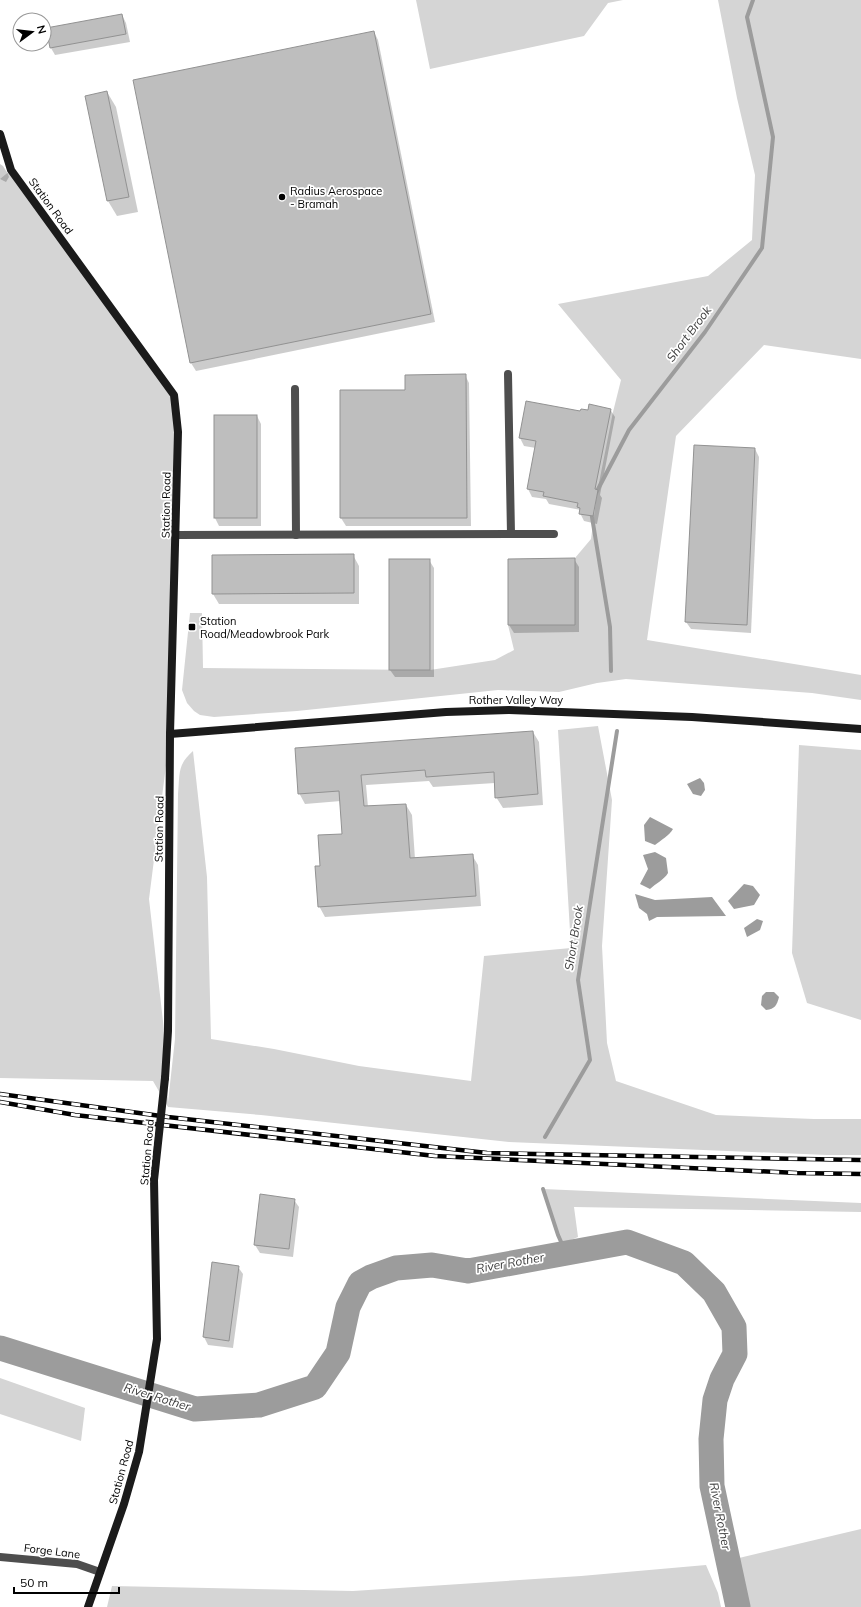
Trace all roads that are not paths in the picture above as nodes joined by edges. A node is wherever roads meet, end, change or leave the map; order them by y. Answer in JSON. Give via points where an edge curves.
{"nodes":[{"id":1,"x":0,"y":134,"type":"edge"},
{"id":2,"x":508,"y":374,"type":"dead end"},
{"id":3,"x":295,"y":389,"type":"dead end"},
{"id":4,"x":511,"y":534,"type":"junction"},
{"id":5,"x":554,"y":534,"type":"dead end"},
{"id":6,"x":176,"y":535,"type":"junction"},
{"id":7,"x":296,"y":535,"type":"junction"},
{"id":8,"x":861,"y":729,"type":"edge"},
{"id":9,"x":170,"y":734,"type":"junction"},
{"id":10,"x":0,"y":1556,"type":"edge"},
{"id":11,"x":100,"y":1572,"type":"junction"},
{"id":12,"x":88,"y":1607,"type":"edge"}],
"edges":[{"from":1,"to":6,"type":"main road","name":"Station Road","via":[[11,170],[174,394],[178,432]]},
{"from":2,"to":4,"type":"street"},
{"from":3,"to":7,"type":"street"},
{"from":4,"to":5,"type":"street"},
{"from":4,"to":7,"type":"street"},
{"from":6,"to":7,"type":"street"},
{"from":6,"to":9,"type":"main road","name":"Station Road"},
{"from":8,"to":9,"type":"main road","name":"Rother Valley Way","via":[[692,717],[509,710],[446,712]]},
{"from":9,"to":11,"type":"main road","name":"Station Road","bridge":true,"via":[[168,1031],[154,1180],[157,1339],[138,1452],[124,1504]]},
{"from":10,"to":11,"type":"street","name":"Forge Lane","via":[[77,1564]]},
{"from":11,"to":12,"type":"main road","name":"Station Road"}]}
